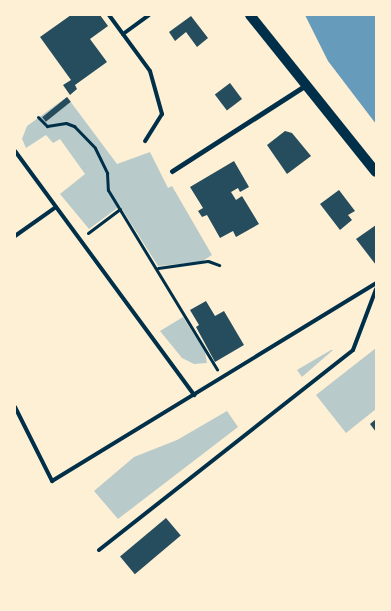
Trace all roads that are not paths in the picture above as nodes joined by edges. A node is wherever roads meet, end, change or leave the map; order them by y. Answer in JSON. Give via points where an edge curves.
{"nodes":[{"id":1,"x":109,"y":15,"type":"edge"},
{"id":2,"x":149,"y":15,"type":"edge"},
{"id":3,"x":250,"y":15,"type":"edge"},
{"id":4,"x":123,"y":34,"type":"junction"},
{"id":5,"x":307,"y":85,"type":"junction"},
{"id":6,"x":145,"y":141,"type":"dead end"},
{"id":7,"x":15,"y":151,"type":"edge"},
{"id":8,"x":172,"y":171,"type":"dead end"},
{"id":9,"x":376,"y":172,"type":"edge"},
{"id":10,"x":56,"y":207,"type":"junction"},
{"id":11,"x":15,"y":236,"type":"edge"},
{"id":12,"x":376,"y":283,"type":"edge"},
{"id":13,"x":376,"y":290,"type":"edge"},
{"id":14,"x":194,"y":395,"type":"junction"},
{"id":15,"x":15,"y":408,"type":"edge"},
{"id":16,"x":99,"y":550,"type":"dead end"}],
"edges":[{"from":1,"to":4,"type":"lane"},
{"from":2,"to":4,"type":"lane"},
{"from":3,"to":5,"type":"main road"},
{"from":4,"to":6,"type":"lane","via":[[150,71],[162,114]]},
{"from":5,"to":8,"type":"street"},
{"from":5,"to":9,"type":"main road"},
{"from":7,"to":10,"type":"lane"},
{"from":10,"to":11,"type":"lane"},
{"from":10,"to":14,"type":"lane"},
{"from":12,"to":14,"type":"lane"},
{"from":13,"to":16,"type":"lane","via":[[353,350]]},
{"from":14,"to":15,"type":"lane","via":[[52,480]]}]}
